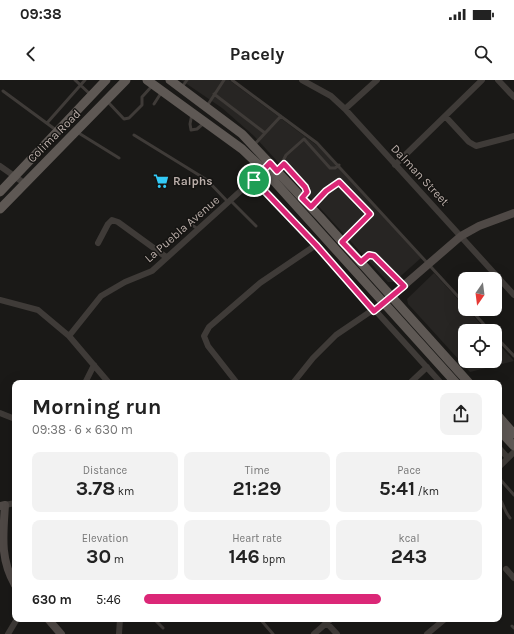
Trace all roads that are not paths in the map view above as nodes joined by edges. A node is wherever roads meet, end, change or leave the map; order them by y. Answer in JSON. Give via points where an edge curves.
{"nodes":[{"id":1,"x":75,"y":80,"type":"edge"},
{"id":2,"x":85,"y":80,"type":"edge"},
{"id":3,"x":106,"y":80,"type":"edge"},
{"id":4,"x":126,"y":80,"type":"edge"},
{"id":5,"x":170,"y":80,"type":"edge"},
{"id":6,"x":224,"y":80,"type":"edge"},
{"id":7,"x":232,"y":80,"type":"edge"},
{"id":8,"x":302,"y":80,"type":"edge"},
{"id":9,"x":377,"y":80,"type":"edge"},
{"id":10,"x":482,"y":80,"type":"edge"},
{"id":11,"x":498,"y":80,"type":"edge"},
{"id":12,"x":150,"y":82,"type":"edge"},
{"id":13,"x":184,"y":84,"type":"edge"},
{"id":14,"x":81,"y":86,"type":"junction"},
{"id":15,"x":3,"y":91,"type":"dead end"},
{"id":16,"x":162,"y":91,"type":"junction"},
{"id":17,"x":214,"y":94,"type":"junction"},
{"id":18,"x":92,"y":95,"type":"junction"},
{"id":19,"x":514,"y":97,"type":"edge"},
{"id":20,"x":106,"y":100,"type":"junction"},
{"id":21,"x":154,"y":104,"type":"dead end"},
{"id":22,"x":207,"y":106,"type":"junction"},
{"id":23,"x":345,"y":109,"type":"junction"},
{"id":24,"x":192,"y":114,"type":"junction"},
{"id":25,"x":281,"y":116,"type":"junction"},
{"id":26,"x":445,"y":116,"type":"junction"},
{"id":27,"x":47,"y":123,"type":"junction"},
{"id":28,"x":204,"y":123,"type":"junction"},
{"id":29,"x":76,"y":131,"type":"junction"},
{"id":30,"x":56,"y":132,"type":"junction"},
{"id":31,"x":264,"y":133,"type":"junction"},
{"id":32,"x":134,"y":135,"type":"dead end"},
{"id":33,"x":308,"y":136,"type":"junction"},
{"id":34,"x":514,"y":136,"type":"edge"},
{"id":35,"x":304,"y":139,"type":"junction"},
{"id":36,"x":64,"y":142,"type":"junction"},
{"id":37,"x":253,"y":146,"type":"junction"},
{"id":38,"x":119,"y":158,"type":"dead end"},
{"id":39,"x":339,"y":165,"type":"junction"},
{"id":40,"x":395,"y":165,"type":"junction"},
{"id":41,"x":0,"y":166,"type":"edge"},
{"id":42,"x":267,"y":167,"type":"junction"},
{"id":43,"x":281,"y":167,"type":"junction"},
{"id":44,"x":14,"y":177,"type":"junction"},
{"id":45,"x":254,"y":180,"type":"junction"},
{"id":46,"x":24,"y":183,"type":"junction"},
{"id":47,"x":0,"y":192,"type":"edge"},
{"id":48,"x":230,"y":202,"type":"junction"},
{"id":49,"x":311,"y":207,"type":"junction"},
{"id":50,"x":0,"y":209,"type":"edge"},
{"id":51,"x":514,"y":213,"type":"edge"},
{"id":52,"x":192,"y":225,"type":"dead end"},
{"id":53,"x":256,"y":226,"type":"dead end"},
{"id":54,"x":198,"y":229,"type":"junction"},
{"id":55,"x":461,"y":236,"type":"junction"},
{"id":56,"x":342,"y":242,"type":"junction"},
{"id":57,"x":98,"y":243,"type":"dead end"},
{"id":58,"x":316,"y":245,"type":"junction"},
{"id":59,"x":166,"y":257,"type":"junction"},
{"id":60,"x":361,"y":262,"type":"junction"},
{"id":61,"x":429,"y":265,"type":"junction"},
{"id":62,"x":404,"y":286,"type":"junction"},
{"id":63,"x":514,"y":295,"type":"edge"},
{"id":64,"x":391,"y":296,"type":"junction"},
{"id":65,"x":458,"y":296,"type":"edge"},
{"id":66,"x":0,"y":300,"type":"edge"},
{"id":67,"x":383,"y":303,"type":"junction"},
{"id":68,"x":374,"y":311,"type":"junction"},
{"id":69,"x":476,"y":316,"type":"edge"},
{"id":70,"x":484,"y":324,"type":"edge"},
{"id":71,"x":69,"y":336,"type":"junction"},
{"id":72,"x":502,"y":343,"type":"edge"},
{"id":73,"x":514,"y":356,"type":"edge"},
{"id":74,"x":94,"y":366,"type":"junction"},
{"id":75,"x":427,"y":368,"type":"junction"},
{"id":76,"x":87,"y":380,"type":"edge"},
{"id":77,"x":106,"y":380,"type":"edge"},
{"id":78,"x":235,"y":380,"type":"edge"},
{"id":79,"x":295,"y":380,"type":"edge"},
{"id":80,"x":413,"y":380,"type":"edge"},
{"id":81,"x":438,"y":380,"type":"edge"},
{"id":82,"x":453,"y":380,"type":"edge"},
{"id":83,"x":466,"y":380,"type":"edge"},
{"id":84,"x":0,"y":413,"type":"edge"},
{"id":85,"x":12,"y":418,"type":"edge"},
{"id":86,"x":502,"y":420,"type":"edge"},
{"id":87,"x":513,"y":432,"type":"edge"},
{"id":88,"x":502,"y":433,"type":"edge"},
{"id":89,"x":514,"y":446,"type":"edge"},
{"id":90,"x":502,"y":451,"type":"edge"},
{"id":91,"x":514,"y":452,"type":"edge"},
{"id":92,"x":508,"y":458,"type":"junction"},
{"id":93,"x":502,"y":464,"type":"edge"},
{"id":94,"x":502,"y":481,"type":"edge"},
{"id":95,"x":514,"y":495,"type":"edge"},
{"id":96,"x":502,"y":502,"type":"edge"},
{"id":97,"x":3,"y":505,"type":"edge"},
{"id":98,"x":510,"y":518,"type":"dead end"},
{"id":99,"x":1,"y":553,"type":"edge"},
{"id":100,"x":506,"y":569,"type":"dead end"},
{"id":101,"x":514,"y":578,"type":"edge"},
{"id":102,"x":12,"y":581,"type":"edge"},
{"id":103,"x":15,"y":622,"type":"edge"},
{"id":104,"x":51,"y":622,"type":"edge"},
{"id":105,"x":120,"y":622,"type":"edge"},
{"id":106,"x":157,"y":622,"type":"edge"},
{"id":107,"x":263,"y":622,"type":"edge"},
{"id":108,"x":325,"y":622,"type":"edge"},
{"id":109,"x":328,"y":622,"type":"edge"},
{"id":110,"x":441,"y":622,"type":"edge"},
{"id":111,"x":163,"y":628,"type":"dead end"},
{"id":112,"x":8,"y":634,"type":"edge"},
{"id":113,"x":61,"y":634,"type":"edge"},
{"id":114,"x":119,"y":634,"type":"edge"},
{"id":115,"x":273,"y":634,"type":"edge"},
{"id":116,"x":314,"y":634,"type":"edge"},
{"id":117,"x":337,"y":634,"type":"edge"},
{"id":118,"x":427,"y":634,"type":"edge"}],
"edges":[{"from":1,"to":14,"type":"lane"},
{"from":2,"to":14,"type":"lane"},
{"from":3,"to":18,"type":"main road","name":"Colima Road"},
{"from":4,"to":20,"type":"main road","name":"Colima Road"},
{"from":5,"to":13,"type":"main road"},
{"from":6,"to":17,"type":"lane"},
{"from":7,"to":25,"type":"lane"},
{"from":8,"to":23,"type":"street","name":"Dalman Street","via":[[331,96]]},
{"from":9,"to":23,"type":"street"},
{"from":10,"to":26,"type":"street"},
{"from":11,"to":19,"type":"street"},
{"from":12,"to":16,"type":"main road"},
{"from":12,"to":20,"type":"lane","via":[[142,97],[142,104],[129,118],[124,119]]},
{"from":13,"to":22,"type":"main road"},
{"from":14,"to":18,"type":"lane"},
{"from":14,"to":27,"type":"lane"},
{"from":15,"to":27,"type":"lane"},
{"from":16,"to":21,"type":"lane"},
{"from":16,"to":24,"type":"main road"},
{"from":17,"to":22,"type":"lane"},
{"from":17,"to":31,"type":"lane"},
{"from":18,"to":30,"type":"main road","name":"Colima Road"},
{"from":20,"to":29,"type":"main road","name":"Colima Road"},
{"from":22,"to":37,"type":"main road"},
{"from":23,"to":40,"type":"street","name":"Dalman Street"},
{"from":24,"to":28,"type":"main road"},
{"from":24,"to":28,"type":"lane","via":[[191,130]]},
{"from":25,"to":31,"type":"lane"},
{"from":25,"to":33,"type":"lane"},
{"from":26,"to":34,"type":"street","via":[[476,146]]},
{"from":26,"to":40,"type":"street"},
{"from":27,"to":30,"type":"lane"},
{"from":28,"to":42,"type":"main road"},
{"from":29,"to":36,"type":"main road","name":"Colima Road"},
{"from":29,"to":38,"type":"lane"},
{"from":30,"to":36,"type":"main road"},
{"from":30,"to":44,"type":"main road","name":"Colima Road"},
{"from":31,"to":37,"type":"lane"},
{"from":32,"to":48,"type":"lane","via":[[207,180]]},
{"from":33,"to":35,"type":"lane"},
{"from":33,"to":39,"type":"lane"},
{"from":35,"to":39,"type":"lane","via":[[330,168]]},
{"from":35,"to":43,"type":"lane","via":[[286,155]]},
{"from":36,"to":46,"type":"main road","name":"Colima Road"},
{"from":37,"to":42,"type":"main road"},
{"from":39,"to":61,"type":"lane"},
{"from":40,"to":55,"type":"street","name":"Dalman Street"},
{"from":41,"to":44,"type":"street"},
{"from":42,"to":43,"type":"main road"},
{"from":42,"to":45,"type":"street","name":"La Puebla Avenue"},
{"from":42,"to":67,"type":"main road"},
{"from":43,"to":49,"type":"main road"},
{"from":44,"to":46,"type":"street"},
{"from":44,"to":47,"type":"main road","name":"Colima Road"},
{"from":45,"to":48,"type":"street","name":"La Puebla Avenue"},
{"from":45,"to":58,"type":"street"},
{"from":46,"to":50,"type":"main road","name":"Colima Road"},
{"from":48,"to":53,"type":"lane"},
{"from":48,"to":54,"type":"street","name":"La Puebla Avenue"},
{"from":49,"to":56,"type":"main road"},
{"from":49,"to":56,"type":"lane","via":[[339,182],[370,214]]},
{"from":51,"to":55,"type":"street"},
{"from":52,"to":54,"type":"lane"},
{"from":54,"to":59,"type":"street","name":"La Puebla Avenue"},
{"from":55,"to":61,"type":"street"},
{"from":55,"to":63,"type":"street","name":"Dalman Street"},
{"from":56,"to":60,"type":"main road"},
{"from":57,"to":59,"type":"street","via":[[112,220]]},
{"from":58,"to":68,"type":"street"},
{"from":58,"to":78,"type":"street","via":[[260,283],[209,327],[204,336],[208,346]]},
{"from":59,"to":71,"type":"street","name":"La Puebla Avenue","via":[[152,271],[125,282],[101,296]]},
{"from":60,"to":62,"type":"lane","via":[[369,255],[374,256]]},
{"from":60,"to":64,"type":"main road"},
{"from":61,"to":62,"type":"street"},
{"from":61,"to":65,"type":"lane"},
{"from":62,"to":64,"type":"street"},
{"from":64,"to":67,"type":"street"},
{"from":64,"to":83,"type":"main road"},
{"from":66,"to":71,"type":"street","via":[[38,310]]},
{"from":67,"to":68,"type":"street"},
{"from":67,"to":82,"type":"main road"},
{"from":68,"to":75,"type":"street"},
{"from":68,"to":79,"type":"street","via":[[336,335]]},
{"from":69,"to":70,"type":"lane"},
{"from":71,"to":74,"type":"street"},
{"from":72,"to":73,"type":"lane"},
{"from":74,"to":76,"type":"street"},
{"from":74,"to":77,"type":"street"},
{"from":75,"to":80,"type":"street"},
{"from":75,"to":81,"type":"street"},
{"from":84,"to":85,"type":"street"},
{"from":86,"to":87,"type":"main road"},
{"from":88,"to":89,"type":"main road"},
{"from":90,"to":92,"type":"street"},
{"from":91,"to":92,"type":"street"},
{"from":92,"to":93,"type":"street"},
{"from":94,"to":95,"type":"lane"},
{"from":96,"to":98,"type":"lane","via":[[504,511]]},
{"from":97,"to":99,"type":"street"},
{"from":99,"to":102,"type":"street","via":[[6,573]]},
{"from":100,"to":101,"type":"street"},
{"from":103,"to":112,"type":"street"},
{"from":104,"to":113,"type":"street"},
{"from":105,"to":114,"type":"street"},
{"from":106,"to":111,"type":"lane"},
{"from":107,"to":115,"type":"lane"},
{"from":108,"to":116,"type":"street"},
{"from":109,"to":117,"type":"street"},
{"from":110,"to":118,"type":"street"}]}
